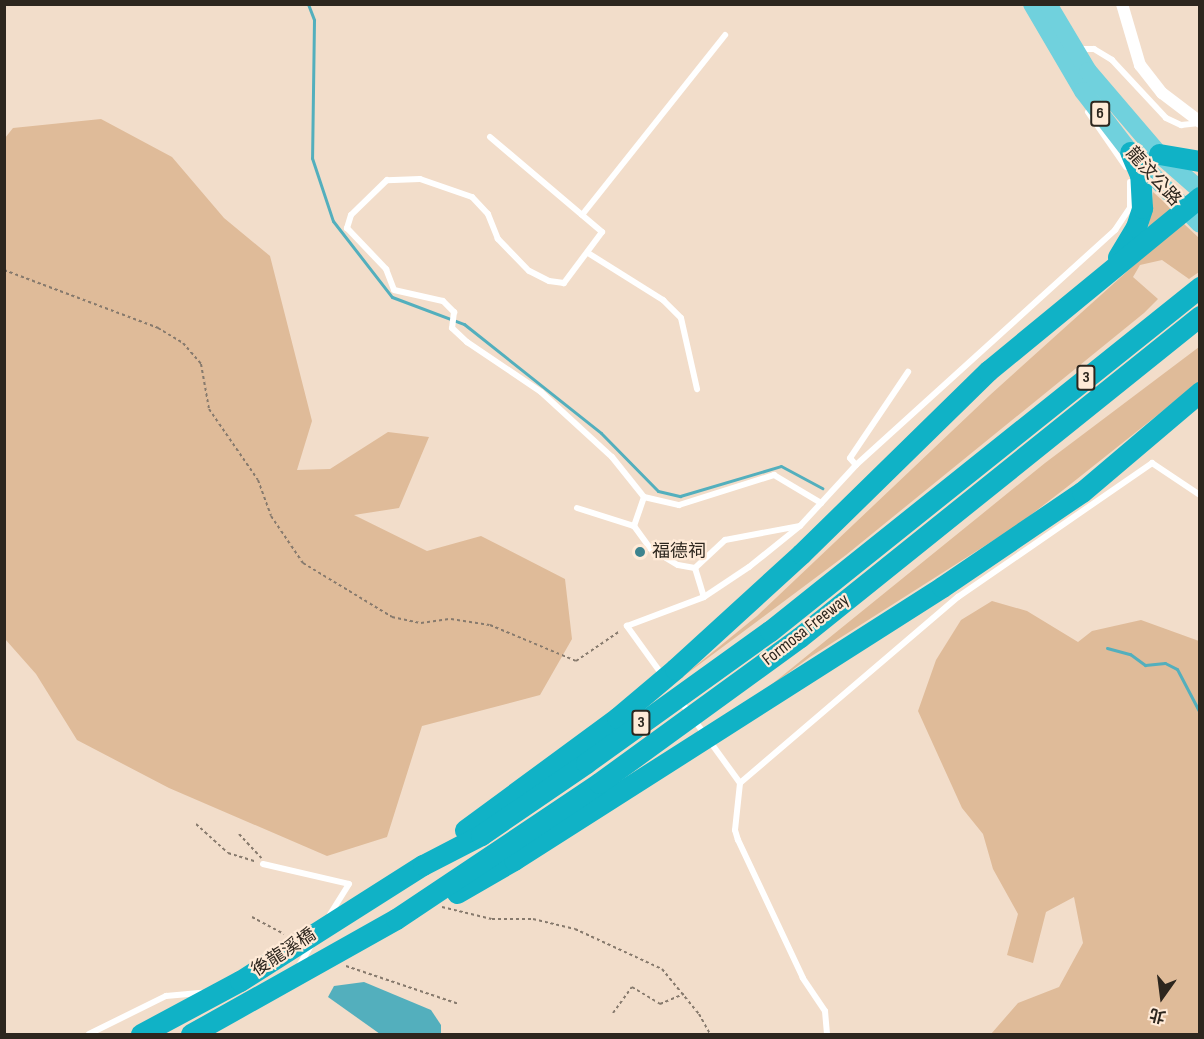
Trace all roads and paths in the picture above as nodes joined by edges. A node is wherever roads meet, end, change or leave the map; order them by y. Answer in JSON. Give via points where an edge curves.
{"nodes":[{"id":1,"x":1032,"y":4,"type":"edge"},
{"id":2,"x":1048,"y":4,"type":"edge"},
{"id":3,"x":1122,"y":4,"type":"edge"},
{"id":4,"x":725,"y":34,"type":"dead end"},
{"id":5,"x":1067,"y":53,"type":"junction"},
{"id":6,"x":1200,"y":123,"type":"edge"},
{"id":7,"x":490,"y":137,"type":"dead end"},
{"id":8,"x":1130,"y":152,"type":"junction"},
{"id":9,"x":1159,"y":154,"type":"junction"},
{"id":10,"x":1200,"y":160,"type":"edge"},
{"id":11,"x":1200,"y":190,"type":"edge"},
{"id":12,"x":1195,"y":211,"type":"edge"},
{"id":13,"x":582,"y":215,"type":"junction"},
{"id":14,"x":588,"y":253,"type":"junction"},
{"id":15,"x":4,"y":270,"type":"edge"},
{"id":16,"x":1108,"y":270,"type":"junction"},
{"id":17,"x":1200,"y":287,"type":"edge"},
{"id":18,"x":1200,"y":316,"type":"edge"},
{"id":19,"x":908,"y":372,"type":"dead end"},
{"id":20,"x":697,"y":389,"type":"dead end"},
{"id":21,"x":1200,"y":392,"type":"edge"},
{"id":22,"x":855,"y":465,"type":"junction"},
{"id":23,"x":1200,"y":495,"type":"edge"},
{"id":24,"x":644,"y":497,"type":"junction"},
{"id":25,"x":821,"y":503,"type":"junction"},
{"id":26,"x":578,"y":508,"type":"dead end"},
{"id":27,"x":634,"y":526,"type":"junction"},
{"id":28,"x":800,"y":526,"type":"junction"},
{"id":29,"x":695,"y":568,"type":"junction"},
{"id":30,"x":704,"y":597,"type":"junction"},
{"id":31,"x":627,"y":626,"type":"junction"},
{"id":32,"x":667,"y":682,"type":"dead end"},
{"id":33,"x":674,"y":691,"type":"dead end"},
{"id":34,"x":741,"y":783,"type":"junction"},
{"id":35,"x":196,"y":824,"type":"dead end"},
{"id":36,"x":239,"y":834,"type":"dead end"},
{"id":37,"x":263,"y":864,"type":"junction"},
{"id":38,"x":423,"y":865,"type":"junction"},
{"id":39,"x":468,"y":878,"type":"junction"},
{"id":40,"x":437,"y":906,"type":"dead end"},
{"id":41,"x":252,"y":917,"type":"dead end"},
{"id":42,"x":307,"y":953,"type":"junction"},
{"id":43,"x":341,"y":964,"type":"dead end"},
{"id":44,"x":684,"y":994,"type":"junction"},
{"id":45,"x":459,"y":1004,"type":"dead end"},
{"id":46,"x":613,"y":1013,"type":"dead end"},
{"id":47,"x":89,"y":1035,"type":"edge"},
{"id":48,"x":141,"y":1035,"type":"edge"},
{"id":49,"x":191,"y":1035,"type":"edge"},
{"id":50,"x":710,"y":1035,"type":"edge"},
{"id":51,"x":827,"y":1035,"type":"edge"}],
"edges":[{"from":1,"to":5,"type":"main road","name":"龍汶公路","number":"6"},
{"from":2,"to":5,"type":"main road","name":"龍汶公路","number":"6"},
{"from":3,"to":6,"type":"street","via":[[1140,65],[1162,93]]},
{"from":4,"to":13,"type":"lane"},
{"from":5,"to":6,"type":"lane","via":[[1094,49],[1112,60],[1166,118],[1181,125]]},
{"from":5,"to":8,"type":"main road","name":"龍汶公路","number":"6"},
{"from":5,"to":9,"type":"main road","name":"龍汶公路","number":"6"},
{"from":5,"to":22,"type":"lane","via":[[1075,93],[1130,173],[1130,208],[1089,255]]},
{"from":7,"to":13,"type":"lane"},
{"from":8,"to":12,"type":"main road","name":"龍汶公路","number":"6"},
{"from":8,"to":16,"type":"highway","via":[[1140,175],[1142,208],[1136,227]]},
{"from":9,"to":10,"type":"highway"},
{"from":9,"to":11,"type":"main road","name":"龍汶公路","number":"6"},
{"from":12,"to":16,"type":"highway"},
{"from":13,"to":14,"type":"lane","via":[[602,232]]},
{"from":14,"to":20,"type":"lane","via":[[663,300],[681,318]]},
{"from":14,"to":24,"type":"lane","via":[[564,283],[549,281],[529,271],[498,239],[488,214],[472,197],[420,179],[387,180],[351,215],[347,228],[386,269],[394,290],[443,301],[454,312],[452,328],[459,335],[541,392],[612,457]]},
{"from":15,"to":31,"type":"path","via":[[158,328],[183,343],[201,364],[209,409],[258,480],[271,516],[303,563],[392,617],[422,623],[451,619],[490,625],[576,661]]},
{"from":16,"to":38,"type":"highway","via":[[988,371],[801,554],[675,669]]},
{"from":17,"to":38,"type":"highway","name":"Formosa Freeway","number":"3","via":[[732,659],[481,835]]},
{"from":18,"to":39,"type":"highway","name":"Formosa Freeway","number":"3","via":[[800,637]]},
{"from":19,"to":22,"type":"lane","via":[[850,458]]},
{"from":21,"to":39,"type":"highway","via":[[1082,492],[942,587]]},
{"from":22,"to":25,"type":"lane"},
{"from":23,"to":34,"type":"lane","via":[[1152,462],[958,597]]},
{"from":24,"to":25,"type":"lane","via":[[679,505],[774,475]]},
{"from":24,"to":27,"type":"lane"},
{"from":25,"to":28,"type":"lane"},
{"from":26,"to":27,"type":"lane"},
{"from":27,"to":29,"type":"lane","via":[[651,549],[678,565]]},
{"from":28,"to":29,"type":"lane","via":[[725,540]]},
{"from":28,"to":30,"type":"lane"},
{"from":29,"to":30,"type":"lane"},
{"from":30,"to":31,"type":"lane"},
{"from":31,"to":32,"type":"lane"},
{"from":33,"to":34,"type":"lane"},
{"from":34,"to":51,"type":"lane","via":[[735,830],[738,840],[803,978],[825,1011]]},
{"from":35,"to":37,"type":"path","via":[[228,853]]},
{"from":36,"to":37,"type":"path","via":[[260,852]]},
{"from":37,"to":42,"type":"lane","via":[[349,884]]},
{"from":38,"to":48,"type":"highway","name":"後龍溪橋","number":"3","via":[[240,981]]},
{"from":39,"to":49,"type":"highway","name":"後龍溪橋","via":[[434,906],[396,919]]},
{"from":40,"to":44,"type":"path","via":[[492,919],[533,919],[575,929],[662,969]]},
{"from":41,"to":42,"type":"path","via":[[293,939]]},
{"from":42,"to":47,"type":"lane","via":[[286,986],[251,995],[166,996]]},
{"from":43,"to":45,"type":"path"},
{"from":44,"to":46,"type":"path","via":[[660,1004],[632,987]]},
{"from":44,"to":50,"type":"path"}]}
